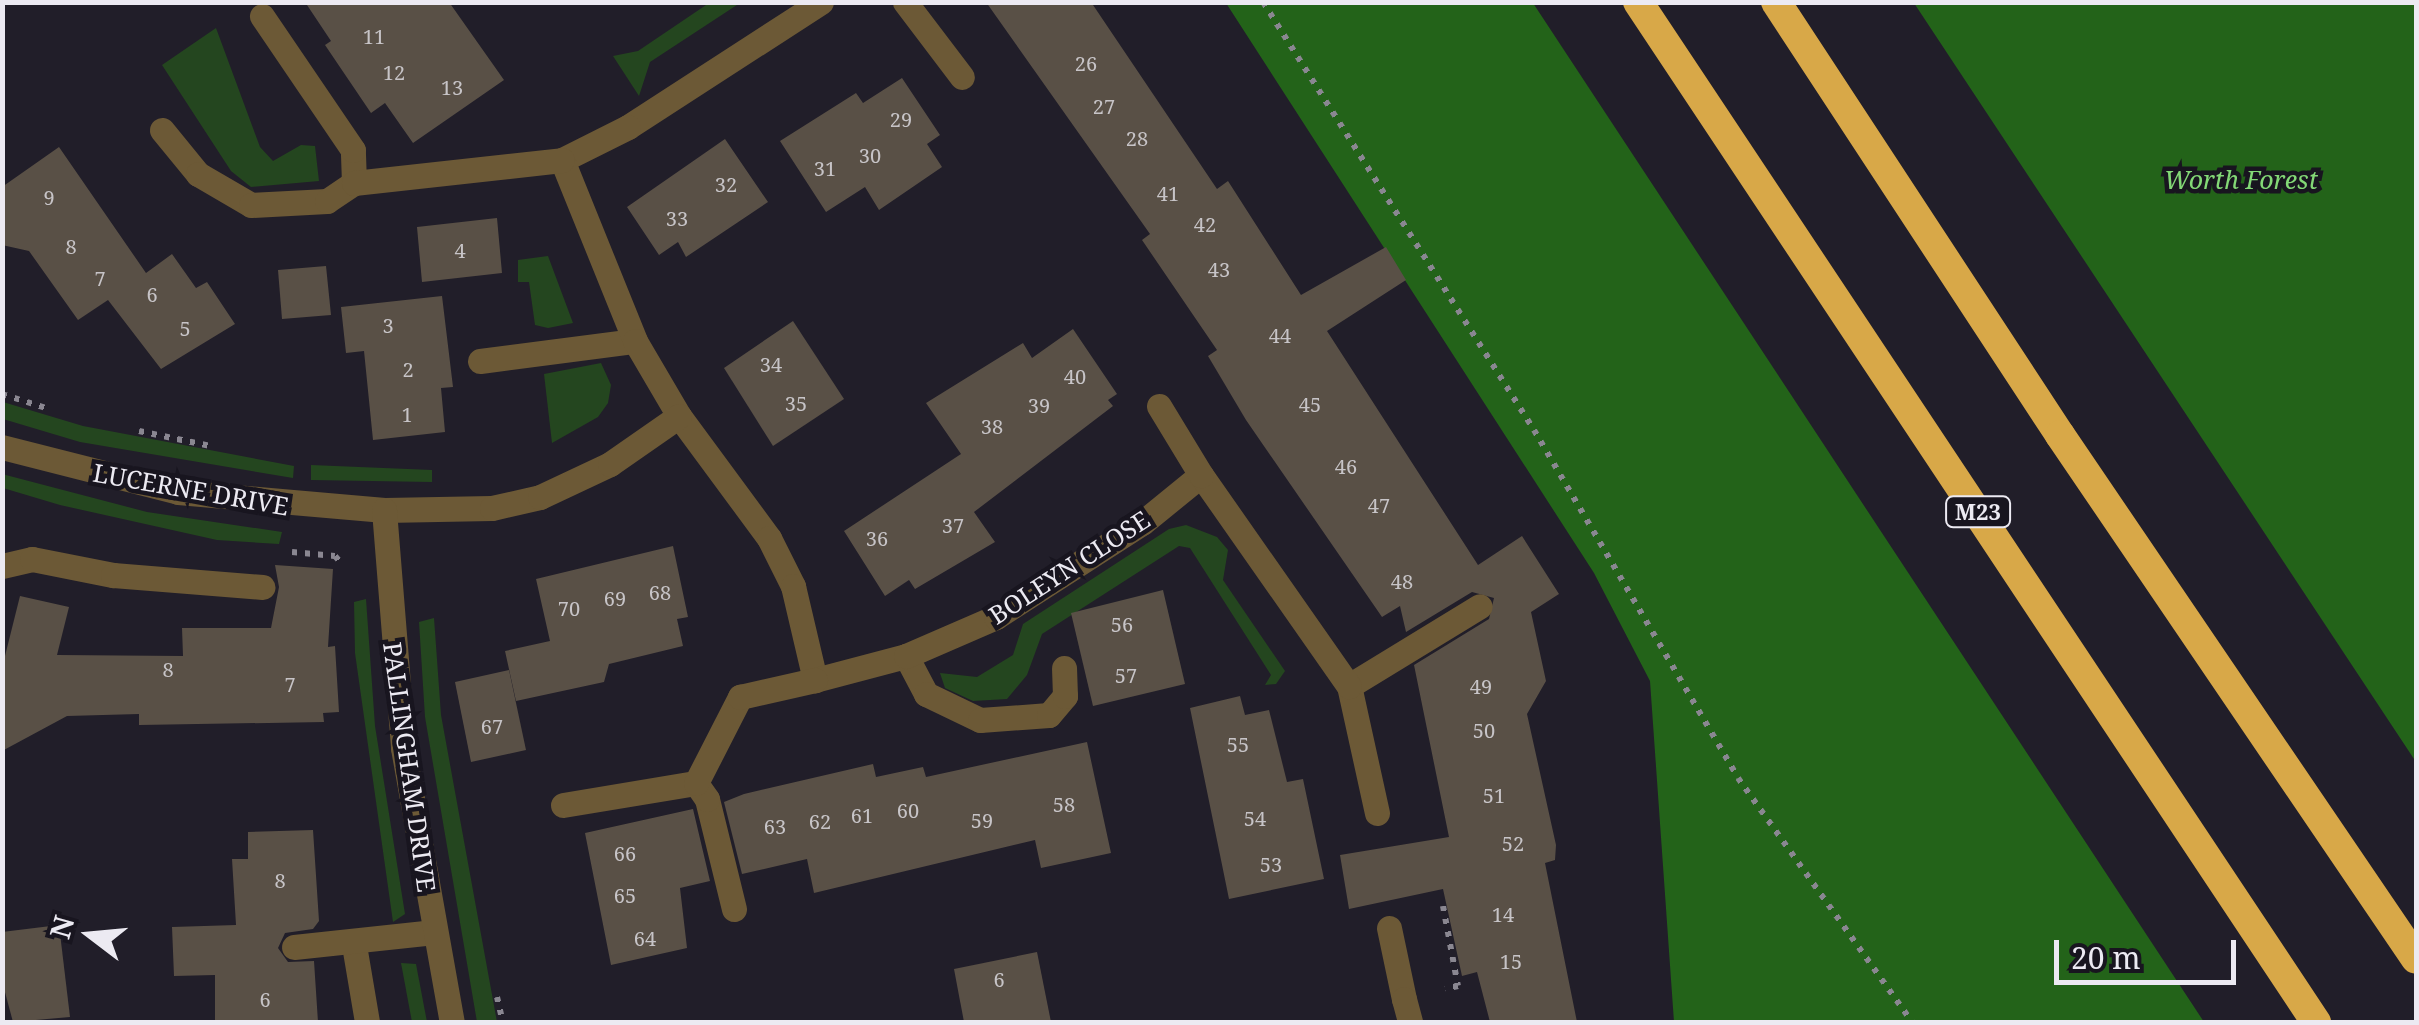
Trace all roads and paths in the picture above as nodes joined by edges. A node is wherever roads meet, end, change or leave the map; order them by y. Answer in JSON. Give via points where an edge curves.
{"nodes":[{"id":1,"x":821,"y":2,"type":"edge"},
{"id":2,"x":905,"y":2,"type":"edge"},
{"id":3,"x":1263,"y":2,"type":"edge"},
{"id":4,"x":1638,"y":2,"type":"edge"},
{"id":5,"x":1776,"y":2,"type":"edge"},
{"id":6,"x":262,"y":16,"type":"dead end"},
{"id":7,"x":962,"y":77,"type":"dead end"},
{"id":8,"x":162,"y":130,"type":"dead end"},
{"id":9,"x":562,"y":160,"type":"junction"},
{"id":10,"x":354,"y":183,"type":"junction"},
{"id":11,"x":635,"y":341,"type":"junction"},
{"id":12,"x":480,"y":360,"type":"dead end"},
{"id":13,"x":2,"y":394,"type":"edge"},
{"id":14,"x":1160,"y":406,"type":"dead end"},
{"id":15,"x":67,"y":414,"type":"dead end"},
{"id":16,"x":679,"y":416,"type":"junction"},
{"id":17,"x":132,"y":430,"type":"dead end"},
{"id":18,"x":2,"y":447,"type":"edge"},
{"id":19,"x":220,"y":448,"type":"dead end"},
{"id":20,"x":1201,"y":475,"type":"junction"},
{"id":21,"x":384,"y":510,"type":"junction"},
{"id":22,"x":275,"y":551,"type":"dead end"},
{"id":23,"x":2,"y":566,"type":"edge"},
{"id":24,"x":347,"y":570,"type":"dead end"},
{"id":25,"x":262,"y":588,"type":"dead end"},
{"id":26,"x":1480,"y":606,"type":"dead end"},
{"id":27,"x":906,"y":656,"type":"junction"},
{"id":28,"x":1064,"y":668,"type":"dead end"},
{"id":29,"x":815,"y":680,"type":"junction"},
{"id":30,"x":1349,"y":686,"type":"junction"},
{"id":31,"x":696,"y":783,"type":"junction"},
{"id":32,"x":563,"y":805,"type":"dead end"},
{"id":33,"x":1377,"y":814,"type":"dead end"},
{"id":34,"x":734,"y":909,"type":"dead end"},
{"id":35,"x":1389,"y":928,"type":"dead end"},
{"id":36,"x":434,"y":932,"type":"junction"},
{"id":37,"x":354,"y":944,"type":"junction"},
{"id":38,"x":294,"y":947,"type":"dead end"},
{"id":39,"x":2416,"y":959,"type":"edge"},
{"id":40,"x":1407,"y":1011,"type":"edge"},
{"id":41,"x":367,"y":1022,"type":"edge"},
{"id":42,"x":452,"y":1022,"type":"edge"},
{"id":43,"x":1912,"y":1022,"type":"edge"},
{"id":44,"x":2316,"y":1022,"type":"edge"}],
"edges":[{"from":1,"to":9,"type":"street","via":[[628,127]]},
{"from":2,"to":7,"type":"street"},
{"from":3,"to":43,"type":"path","via":[[1534,430],[1738,778]]},
{"from":4,"to":44,"type":"highway","number":"M23"},
{"from":5,"to":39,"type":"highway"},
{"from":6,"to":10,"type":"street","via":[[353,150]]},
{"from":8,"to":10,"type":"street","via":[[198,174],[251,205],[326,202]]},
{"from":9,"to":10,"type":"street"},
{"from":9,"to":11,"type":"street"},
{"from":11,"to":12,"type":"street"},
{"from":11,"to":16,"type":"street"},
{"from":13,"to":15,"type":"path"},
{"from":14,"to":20,"type":"street"},
{"from":16,"to":21,"type":"street","via":[[610,464],[540,497],[492,508]]},
{"from":16,"to":29,"type":"street","via":[[769,538],[792,586]]},
{"from":17,"to":19,"type":"path"},
{"from":18,"to":21,"type":"street","name":"LUCERNE DRIVE","via":[[178,492]]},
{"from":20,"to":27,"type":"street","name":"BOLEYN CLOSE","via":[[1142,524],[1026,599]]},
{"from":20,"to":30,"type":"street"},
{"from":21,"to":36,"type":"street","name":"PALLINGHAM DRIVE","via":[[392,658]]},
{"from":22,"to":24,"type":"path","via":[[336,556]]},
{"from":23,"to":25,"type":"street","via":[[32,560],[113,575]]},
{"from":26,"to":30,"type":"street"},
{"from":27,"to":28,"type":"street","via":[[926,694],[980,720],[1048,715],[1064,696]]},
{"from":27,"to":29,"type":"street","name":"BOLEYN CLOSE"},
{"from":29,"to":31,"type":"street","name":"BOLEYN CLOSE","via":[[740,697]]},
{"from":30,"to":33,"type":"street"},
{"from":31,"to":32,"type":"street"},
{"from":31,"to":34,"type":"street","via":[[707,799]]},
{"from":35,"to":40,"type":"street"},
{"from":36,"to":37,"type":"street"},
{"from":36,"to":42,"type":"street","name":"PALLINGHAM DRIVE"},
{"from":37,"to":38,"type":"street"},
{"from":37,"to":41,"type":"street"}]}
